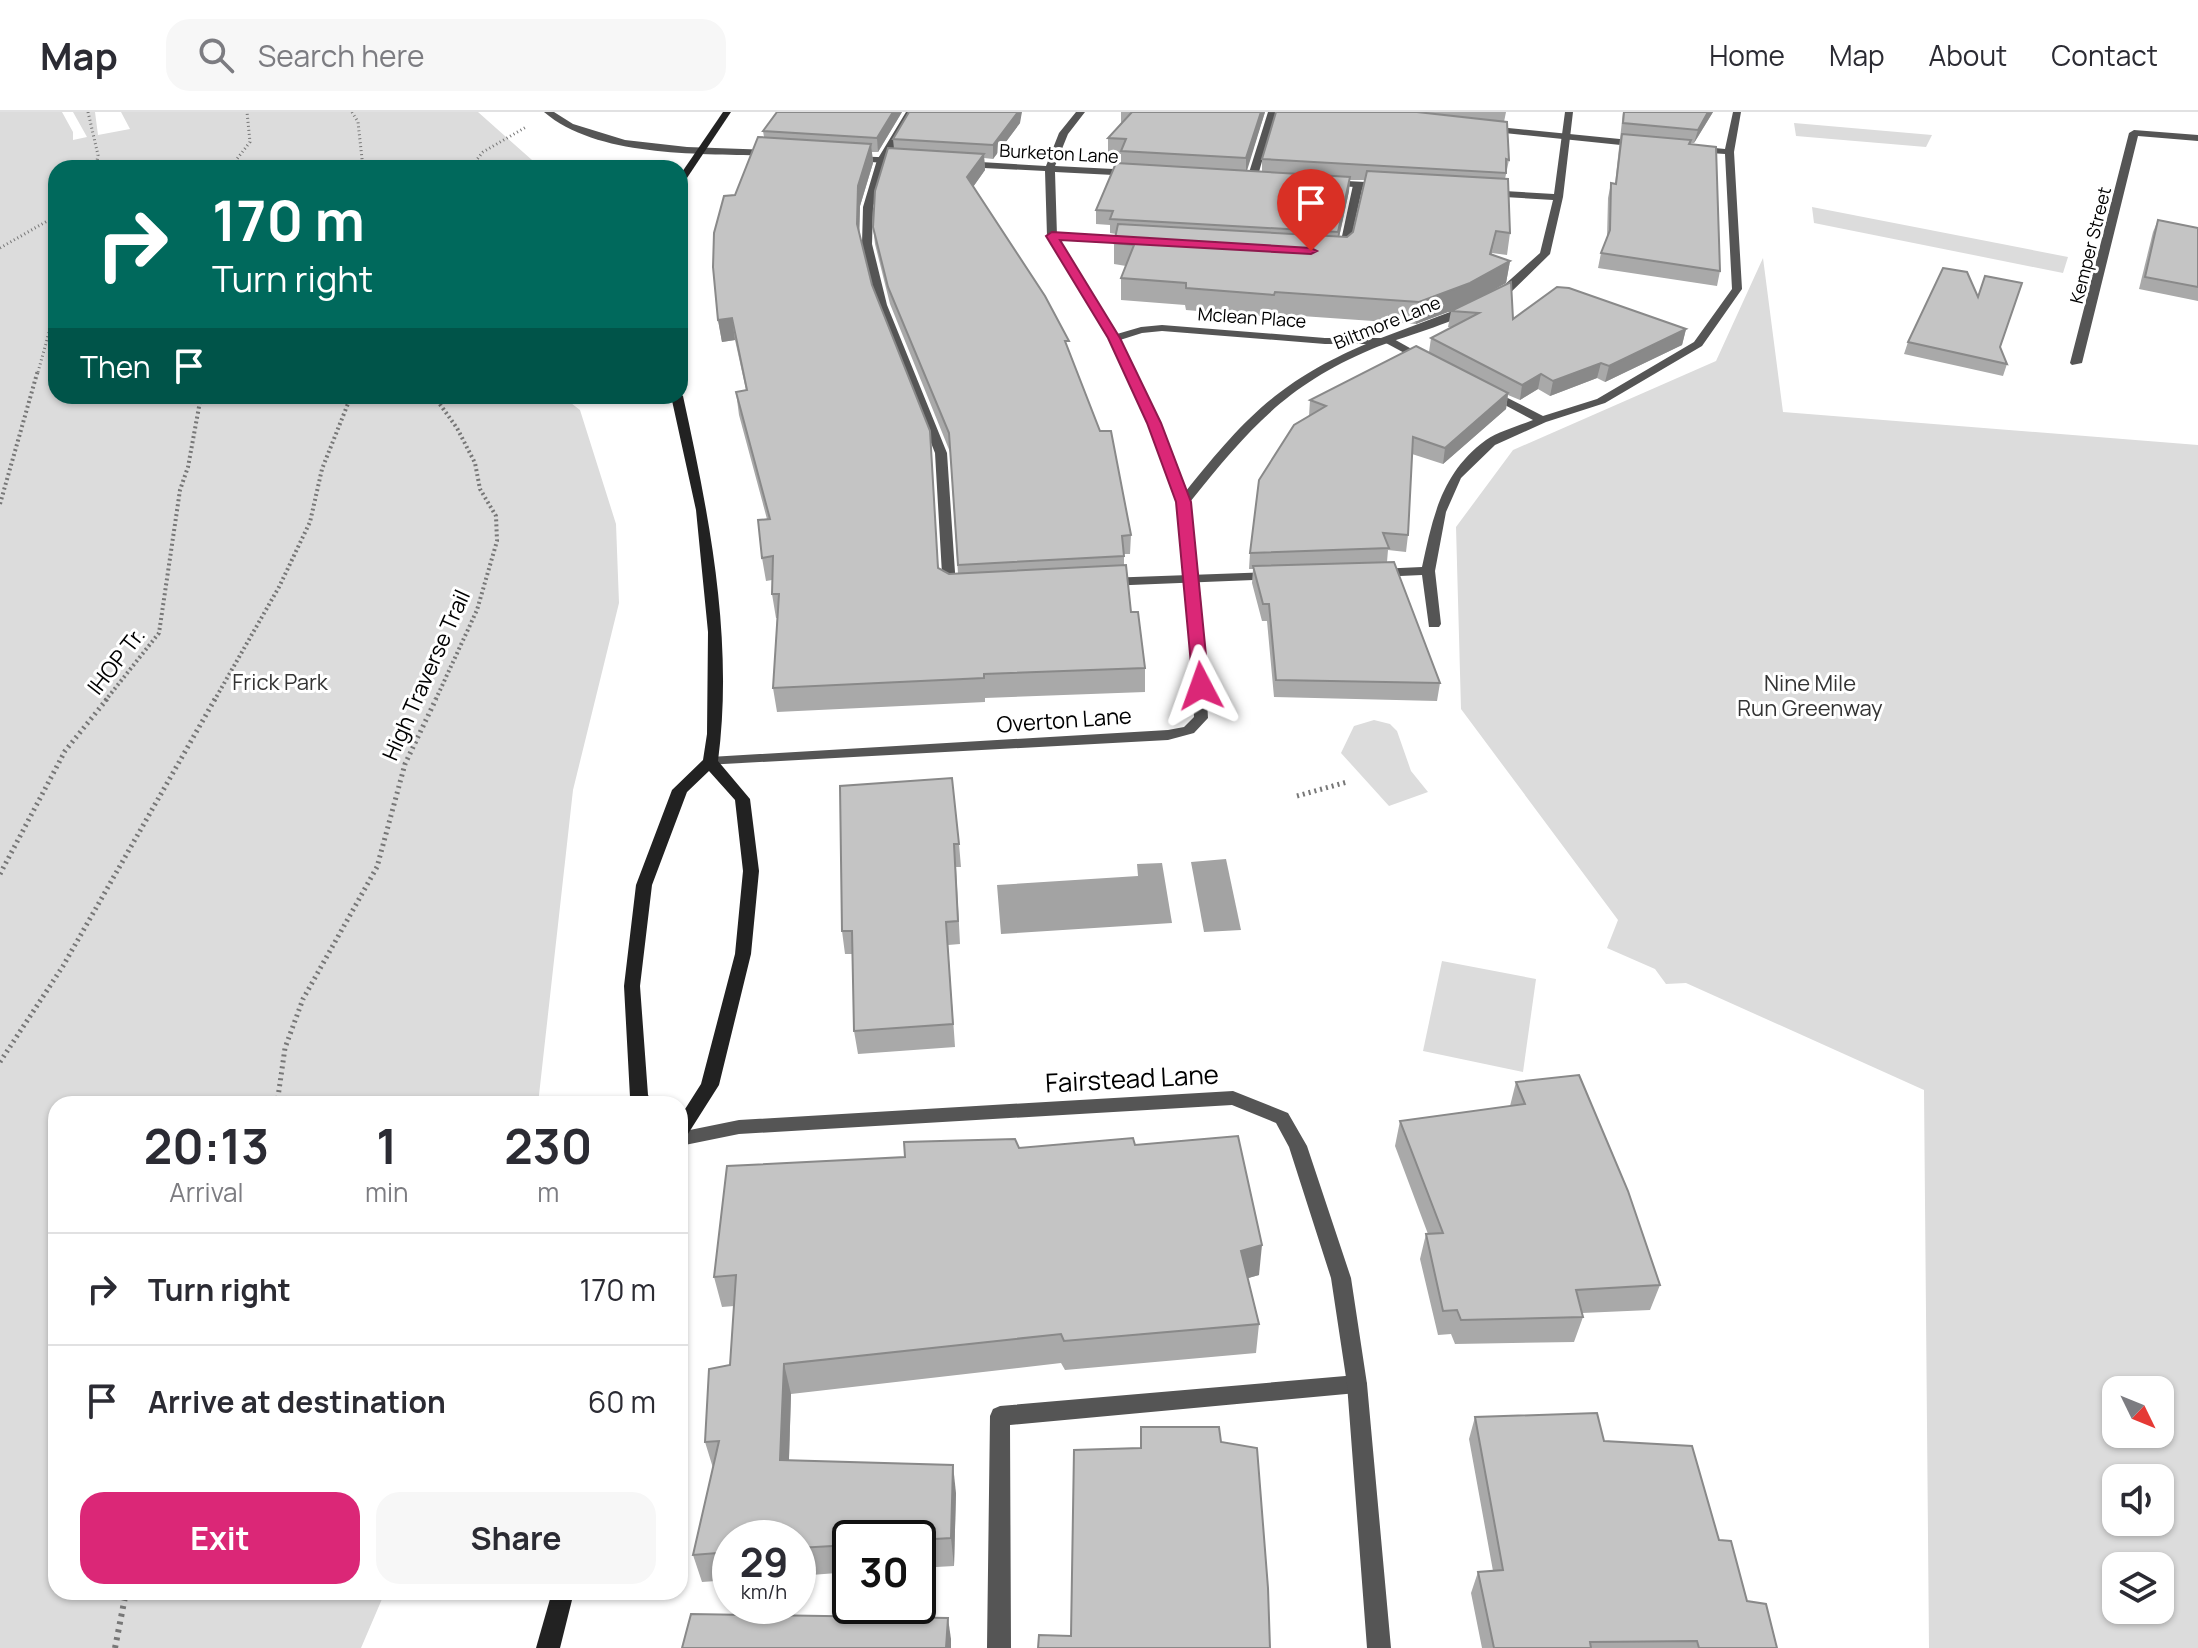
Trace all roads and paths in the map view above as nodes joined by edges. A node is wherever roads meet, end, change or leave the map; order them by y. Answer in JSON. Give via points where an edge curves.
{"nodes":[{"id":1,"x":88,"y":112,"type":"edge"},
{"id":2,"x":247,"y":112,"type":"edge"},
{"id":3,"x":352,"y":112,"type":"edge"},
{"id":4,"x":727,"y":112,"type":"edge"},
{"id":5,"x":910,"y":112,"type":"edge"},
{"id":6,"x":1081,"y":112,"type":"edge"},
{"id":7,"x":1272,"y":112,"type":"edge"},
{"id":8,"x":1569,"y":112,"type":"edge"},
{"id":9,"x":1737,"y":112,"type":"edge"},
{"id":10,"x":552,"y":115,"type":"edge"},
{"id":11,"x":1471,"y":128,"type":"edge"},
{"id":12,"x":1565,"y":138,"type":"junction"},
{"id":13,"x":2198,"y":138,"type":"edge"},
{"id":14,"x":1651,"y":145,"type":"edge"},
{"id":15,"x":1683,"y":148,"type":"edge"},
{"id":16,"x":702,"y":149,"type":"junction"},
{"id":17,"x":1729,"y":152,"type":"junction"},
{"id":18,"x":781,"y":154,"type":"edge"},
{"id":19,"x":839,"y":157,"type":"edge"},
{"id":20,"x":97,"y":160,"type":"edge"},
{"id":21,"x":236,"y":160,"type":"edge"},
{"id":22,"x":362,"y":160,"type":"edge"},
{"id":23,"x":476,"y":160,"type":"edge"},
{"id":24,"x":882,"y":160,"type":"junction"},
{"id":25,"x":911,"y":161,"type":"edge"},
{"id":26,"x":955,"y":163,"type":"edge"},
{"id":27,"x":1050,"y":168,"type":"junction"},
{"id":28,"x":688,"y":170,"type":"edge"},
{"id":29,"x":1144,"y":173,"type":"edge"},
{"id":30,"x":1237,"y":178,"type":"edge"},
{"id":31,"x":1252,"y":179,"type":"junction"},
{"id":32,"x":1267,"y":180,"type":"edge"},
{"id":33,"x":1312,"y":182,"type":"edge"},
{"id":34,"x":1358,"y":185,"type":"junction"},
{"id":35,"x":1389,"y":187,"type":"edge"},
{"id":36,"x":1482,"y":192,"type":"edge"},
{"id":37,"x":1558,"y":197,"type":"junction"},
{"id":38,"x":48,"y":221,"type":"edge"},
{"id":39,"x":1052,"y":236,"type":"junction"},
{"id":40,"x":1153,"y":242,"type":"edge"},
{"id":41,"x":0,"y":248,"type":"edge"},
{"id":42,"x":1327,"y":252,"type":"edge"},
{"id":43,"x":48,"y":335,"type":"edge"},
{"id":44,"x":1114,"y":338,"type":"junction"},
{"id":45,"x":1388,"y":340,"type":"junction"},
{"id":46,"x":2076,"y":363,"type":"dead end"},
{"id":47,"x":1439,"y":367,"type":"edge"},
{"id":48,"x":1477,"y":387,"type":"edge"},
{"id":49,"x":200,"y":404,"type":"edge"},
{"id":50,"x":348,"y":404,"type":"edge"},
{"id":51,"x":440,"y":404,"type":"edge"},
{"id":52,"x":679,"y":404,"type":"edge"},
{"id":53,"x":1542,"y":420,"type":"junction"},
{"id":54,"x":1184,"y":502,"type":"junction"},
{"id":55,"x":0,"y":504,"type":"edge"},
{"id":56,"x":1428,"y":571,"type":"junction"},
{"id":57,"x":1368,"y":573,"type":"edge"},
{"id":58,"x":1293,"y":575,"type":"edge"},
{"id":59,"x":1192,"y":578,"type":"junction"},
{"id":60,"x":1094,"y":583,"type":"edge"},
{"id":61,"x":966,"y":590,"type":"edge"},
{"id":62,"x":1434,"y":624,"type":"dead end"},
{"id":63,"x":710,"y":762,"type":"junction"},
{"id":64,"x":1347,"y":782,"type":"dead end"},
{"id":65,"x":1297,"y":796,"type":"dead end"},
{"id":66,"x":0,"y":874,"type":"edge"},
{"id":67,"x":0,"y":1062,"type":"edge"},
{"id":68,"x":278,"y":1096,"type":"edge"},
{"id":69,"x":639,"y":1096,"type":"edge"},
{"id":70,"x":688,"y":1119,"type":"edge"},
{"id":71,"x":688,"y":1137,"type":"edge"},
{"id":72,"x":1357,"y":1384,"type":"junction"},
{"id":73,"x":124,"y":1600,"type":"edge"},
{"id":74,"x":561,"y":1600,"type":"edge"},
{"id":75,"x":115,"y":1648,"type":"edge"},
{"id":76,"x":548,"y":1648,"type":"edge"},
{"id":77,"x":999,"y":1648,"type":"edge"},
{"id":78,"x":1379,"y":1648,"type":"edge"}],
"edges":[{"from":1,"to":20,"type":"path"},
{"from":2,"to":21,"type":"path","via":[[250,142]]},
{"from":3,"to":22,"type":"path"},
{"from":4,"to":16,"type":"street"},
{"from":5,"to":24,"type":"street"},
{"from":6,"to":27,"type":"street","name":"Overton Lane","via":[[1064,133]]},
{"from":7,"to":31,"type":"street"},
{"from":8,"to":12,"type":"street","name":"Biltmore Lane"},
{"from":9,"to":17,"type":"street"},
{"from":10,"to":16,"type":"street","via":[[612,139]]},
{"from":10,"to":23,"type":"path","via":[[517,130]]},
{"from":11,"to":12,"type":"street"},
{"from":12,"to":14,"type":"street"},
{"from":12,"to":37,"type":"street","name":"Biltmore Lane"},
{"from":13,"to":46,"type":"street","name":"Kemper Street","via":[[2134,133]]},
{"from":15,"to":17,"type":"street"},
{"from":16,"to":18,"type":"street"},
{"from":16,"to":28,"type":"street"},
{"from":17,"to":53,"type":"street","via":[[1737,289],[1698,344],[1601,401]]},
{"from":19,"to":24,"type":"street"},
{"from":24,"to":25,"type":"street"},
{"from":24,"to":61,"type":"street","via":[[868,207],[867,244],[882,305],[941,453],[950,591]]},
{"from":26,"to":27,"type":"street","name":"Burketon Lane"},
{"from":27,"to":29,"type":"street","name":"Burketon Lane"},
{"from":27,"to":39,"type":"street","name":"Overton Lane"},
{"from":30,"to":31,"type":"street"},
{"from":31,"to":32,"type":"street"},
{"from":33,"to":34,"type":"street"},
{"from":34,"to":35,"type":"street"},
{"from":34,"to":42,"type":"street","via":[[1343,253]]},
{"from":36,"to":37,"type":"street"},
{"from":37,"to":45,"type":"street","name":"Biltmore Lane","via":[[1545,254],[1502,295]]},
{"from":38,"to":41,"type":"path"},
{"from":39,"to":40,"type":"street"},
{"from":39,"to":44,"type":"street","name":"Overton Lane"},
{"from":43,"to":55,"type":"path"},
{"from":44,"to":45,"type":"street","name":"Mclean Place","via":[[1162,328],[1325,341]]},
{"from":44,"to":54,"type":"street","name":"Overton Lane"},
{"from":45,"to":47,"type":"street"},
{"from":45,"to":54,"type":"street","name":"Biltmore Lane","via":[[1333,363],[1280,395],[1248,424]]},
{"from":48,"to":53,"type":"street"},
{"from":49,"to":66,"type":"path","name":"IHOP Tr.","via":[[180,490],[159,633],[65,751]]},
{"from":50,"to":67,"type":"path","via":[[322,469],[310,522],[279,587],[63,966]]},
{"from":51,"to":68,"type":"path","name":"High Traverse Trail","via":[[475,463],[480,489],[496,516],[497,541],[477,610],[405,764],[377,867],[303,999],[285,1048]]},
{"from":52,"to":63,"type":"street","via":[[702,510],[715,632]]},
{"from":53,"to":56,"type":"street","via":[[1491,442],[1456,477],[1440,512]]},
{"from":54,"to":59,"type":"street","name":"Overton Lane"},
{"from":56,"to":57,"type":"street"},
{"from":56,"to":62,"type":"street"},
{"from":58,"to":59,"type":"street"},
{"from":59,"to":60,"type":"street"},
{"from":59,"to":63,"type":"street","name":"Overton Lane","via":[[1201,718],[1189,730]]},
{"from":63,"to":69,"type":"street","via":[[680,790],[644,885],[632,986]]},
{"from":63,"to":70,"type":"street","via":[[742,799],[751,871],[743,954],[710,1085]]},
{"from":64,"to":65,"type":"path"},
{"from":71,"to":72,"type":"street","name":"Fairstead Lane","via":[[739,1127],[1233,1098],[1282,1118],[1298,1146],[1341,1278]]},
{"from":72,"to":77,"type":"street","via":[[1000,1416]]},
{"from":72,"to":78,"type":"street","name":"Fairstead Lane"},
{"from":73,"to":75,"type":"path"},
{"from":74,"to":76,"type":"street"}]}
